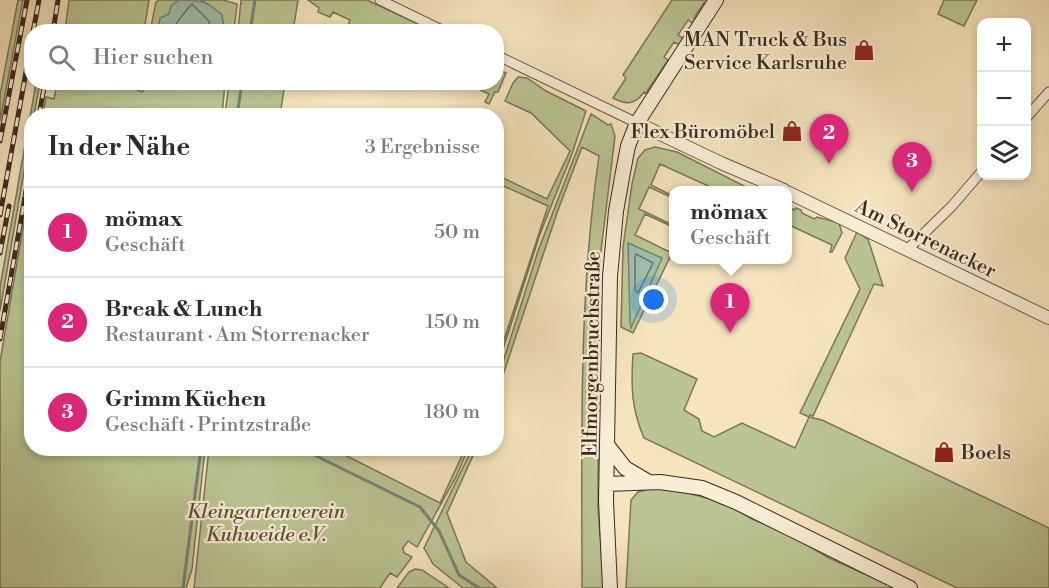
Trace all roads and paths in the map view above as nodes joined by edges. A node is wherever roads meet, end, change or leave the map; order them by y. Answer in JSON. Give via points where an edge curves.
{"nodes":[{"id":1,"x":380,"y":0,"type":"edge"},
{"id":2,"x":716,"y":0,"type":"edge"},
{"id":3,"x":430,"y":24,"type":"edge"},
{"id":4,"x":504,"y":59,"type":"edge"},
{"id":5,"x":1049,"y":92,"type":"edge"},
{"id":6,"x":1031,"y":112,"type":"edge"},
{"id":7,"x":638,"y":123,"type":"junction"},
{"id":8,"x":977,"y":176,"type":"edge"},
{"id":9,"x":774,"y":186,"type":"edge"},
{"id":10,"x":792,"y":194,"type":"edge"},
{"id":11,"x":907,"y":250,"type":"junction"},
{"id":12,"x":1049,"y":318,"type":"edge"},
{"id":13,"x":608,"y":446,"type":"junction"},
{"id":14,"x":649,"y":482,"type":"junction"},
{"id":15,"x":607,"y":484,"type":"junction"},
{"id":16,"x":610,"y":588,"type":"edge"},
{"id":17,"x":910,"y":588,"type":"edge"}],
"edges":[{"from":1,"to":3,"type":"street"},
{"from":2,"to":7,"type":"main road","name":"Elfmorgenbruchstraße"},
{"from":4,"to":7,"type":"street"},
{"from":5,"to":6,"type":"street"},
{"from":7,"to":9,"type":"street","name":"Am Storrenacker"},
{"from":7,"to":13,"type":"main road","name":"Elfmorgenbruchstraße","via":[[624,166],[612,253]]},
{"from":8,"to":11,"type":"street"},
{"from":10,"to":11,"type":"street","name":"Am Storrenacker"},
{"from":11,"to":12,"type":"street","name":"Am Storrenacker"},
{"from":13,"to":14,"type":"main road","via":[[621,465]]},
{"from":13,"to":15,"type":"main road","name":"Elfmorgenbruchstraße"},
{"from":14,"to":15,"type":"main road"},
{"from":14,"to":17,"type":"main road","via":[[687,485],[716,493]]},
{"from":15,"to":16,"type":"main road","name":"Elfmorgenbruchstraße"}]}
